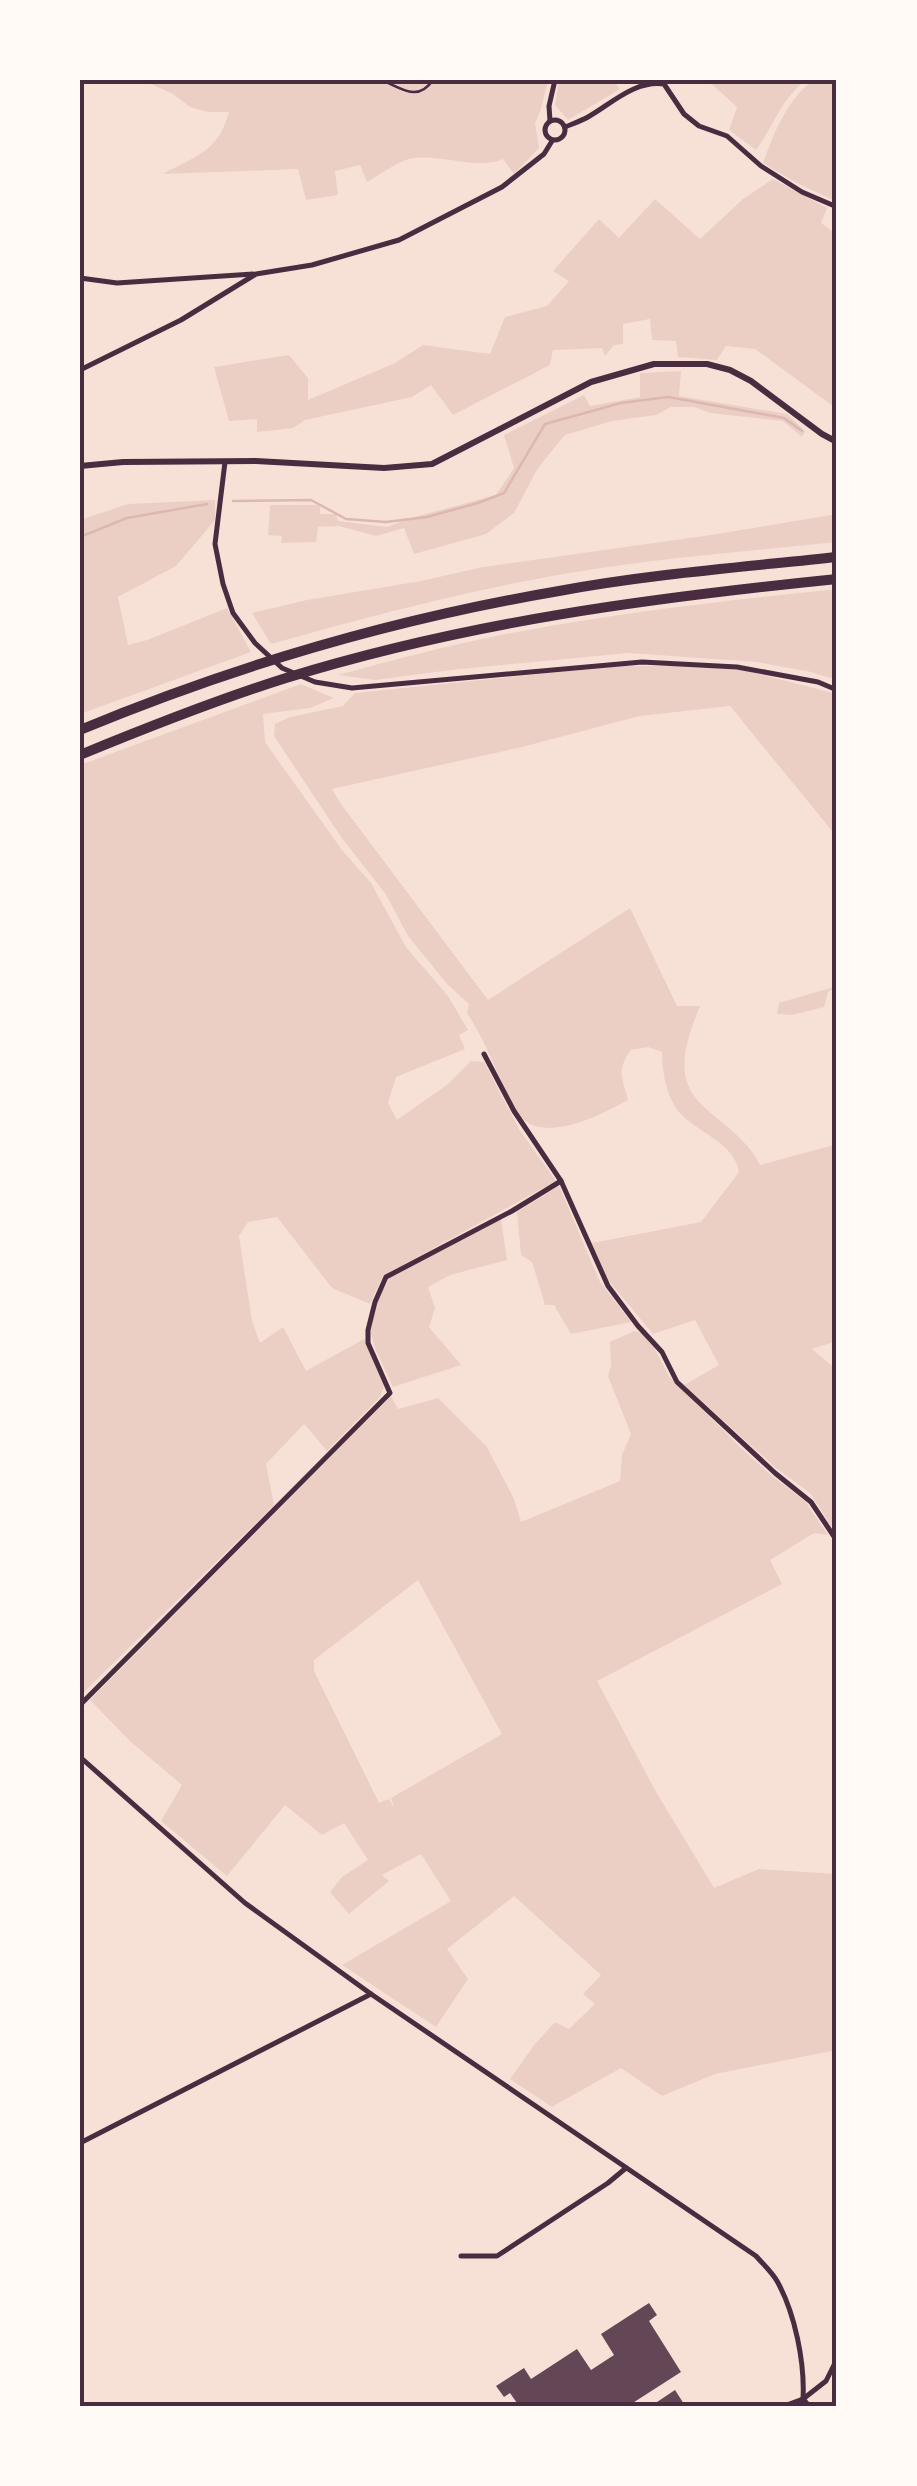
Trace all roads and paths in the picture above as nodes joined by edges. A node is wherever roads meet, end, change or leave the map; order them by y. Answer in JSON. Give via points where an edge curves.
{"nodes":[{"id":1,"x":382,"y":80,"type":"edge"},
{"id":2,"x":433,"y":80,"type":"edge"},
{"id":3,"x":555,"y":80,"type":"edge"},
{"id":4,"x":550,"y":120,"type":"junction"},
{"id":5,"x":564,"y":127,"type":"junction"},
{"id":6,"x":552,"y":141,"type":"junction"},
{"id":7,"x":837,"y":207,"type":"edge"},
{"id":8,"x":256,"y":274,"type":"junction"},
{"id":9,"x":80,"y":278,"type":"edge"},
{"id":10,"x":80,"y":370,"type":"edge"},
{"id":11,"x":837,"y":442,"type":"edge"},
{"id":12,"x":224,"y":462,"type":"junction"},
{"id":13,"x":80,"y":466,"type":"edge"},
{"id":14,"x":837,"y":556,"type":"edge"},
{"id":15,"x":837,"y":579,"type":"edge"},
{"id":16,"x":837,"y":690,"type":"edge"},
{"id":17,"x":80,"y":730,"type":"edge"},
{"id":18,"x":80,"y":755,"type":"edge"},
{"id":19,"x":484,"y":1054,"type":"dead end"},
{"id":20,"x":561,"y":1182,"type":"junction"},
{"id":21,"x":837,"y":1541,"type":"edge"},
{"id":22,"x":80,"y":1705,"type":"edge"},
{"id":23,"x":80,"y":1757,"type":"edge"},
{"id":24,"x":370,"y":1994,"type":"junction"},
{"id":25,"x":80,"y":2143,"type":"edge"},
{"id":26,"x":626,"y":2168,"type":"junction"},
{"id":27,"x":461,"y":2256,"type":"dead end"},
{"id":28,"x":837,"y":2359,"type":"edge"},
{"id":29,"x":803,"y":2399,"type":"junction"},
{"id":30,"x":784,"y":2406,"type":"edge"},
{"id":31,"x":808,"y":2406,"type":"edge"}],
"edges":[{"from":1,"to":2,"type":"path","via":[[418,93]]},
{"from":3,"to":4,"type":"street"},
{"from":4,"to":5,"type":"street"},
{"from":4,"to":6,"type":"street","via":[[544,130]]},
{"from":5,"to":6,"type":"street","via":[[560,140]]},
{"from":5,"to":7,"type":"street","via":[[636,89],[664,84],[699,126],[727,136],[761,166]]},
{"from":6,"to":8,"type":"street","via":[[502,188],[400,240]]},
{"from":8,"to":9,"type":"street","via":[[116,283]]},
{"from":8,"to":10,"type":"street"},
{"from":11,"to":12,"type":"street","via":[[730,370],[654,364],[592,382],[432,464]]},
{"from":12,"to":13,"type":"street"},
{"from":12,"to":16,"type":"street","via":[[215,544],[233,613],[282,668],[315,682],[352,688],[642,662],[737,667]]},
{"from":14,"to":17,"type":"highway","via":[[561,590],[399,624],[260,662]]},
{"from":15,"to":18,"type":"highway","via":[[634,601],[438,638],[286,678]]},
{"from":19,"to":20,"type":"street"},
{"from":20,"to":21,"type":"street","via":[[608,1286],[662,1352],[676,1382],[811,1502]]},
{"from":20,"to":22,"type":"street","via":[[386,1277],[368,1343],[390,1394]]},
{"from":23,"to":24,"type":"street","via":[[245,1903]]},
{"from":24,"to":25,"type":"street"},
{"from":24,"to":26,"type":"street"},
{"from":26,"to":27,"type":"street","via":[[498,2256]]},
{"from":26,"to":29,"type":"street","via":[[756,2256],[776,2278],[804,2374]]},
{"from":28,"to":29,"type":"street","via":[[826,2381]]},
{"from":29,"to":30,"type":"street"},
{"from":29,"to":31,"type":"street"}]}
